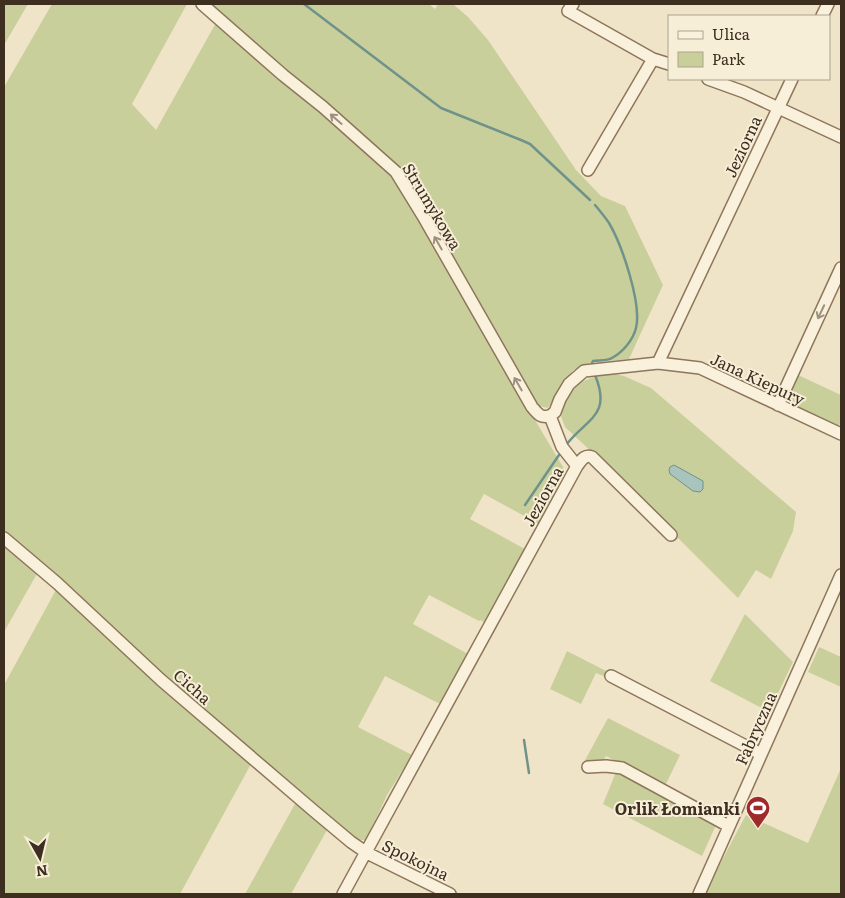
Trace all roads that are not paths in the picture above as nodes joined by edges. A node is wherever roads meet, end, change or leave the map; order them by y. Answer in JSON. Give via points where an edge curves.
{"nodes":[{"id":1,"x":202,"y":4,"type":"edge"},
{"id":2,"x":571,"y":7,"type":"edge"},
{"id":3,"x":653,"y":59,"type":"junction"},
{"id":4,"x":668,"y":64,"type":"edge"},
{"id":5,"x":711,"y":80,"type":"edge"},
{"id":6,"x":792,"y":80,"type":"edge"},
{"id":7,"x":779,"y":107,"type":"junction"},
{"id":8,"x":841,"y":137,"type":"edge"},
{"id":9,"x":588,"y":170,"type":"dead end"},
{"id":10,"x":841,"y":268,"type":"edge"},
{"id":11,"x":658,"y":364,"type":"junction"},
{"id":12,"x":778,"y":405,"type":"junction"},
{"id":13,"x":550,"y":416,"type":"junction"},
{"id":14,"x":841,"y":434,"type":"edge"},
{"id":15,"x":577,"y":466,"type":"junction"},
{"id":16,"x":671,"y":535,"type":"dead end"},
{"id":17,"x":4,"y":538,"type":"edge"},
{"id":18,"x":841,"y":575,"type":"edge"},
{"id":19,"x":611,"y":676,"type":"dead end"},
{"id":20,"x":761,"y":754,"type":"junction"},
{"id":21,"x":588,"y":767,"type":"dead end"},
{"id":22,"x":729,"y":825,"type":"junction"},
{"id":23,"x":367,"y":853,"type":"junction"},
{"id":24,"x":344,"y":894,"type":"edge"},
{"id":25,"x":450,"y":894,"type":"edge"},
{"id":26,"x":699,"y":894,"type":"edge"}],
"edges":[{"from":13,"to":1,"type":"street","name":"Strumykowa","one_way":true,"via":[[544,417],[532,407],[396,172]]},
{"from":2,"to":3,"type":"street"},
{"from":3,"to":4,"type":"street"},
{"from":3,"to":9,"type":"street"},
{"from":5,"to":7,"type":"street"},
{"from":6,"to":7,"type":"street","name":"Jeziorna"},
{"from":7,"to":8,"type":"street"},
{"from":7,"to":11,"type":"street","name":"Jeziorna"},
{"from":10,"to":12,"type":"street","one_way":true},
{"from":11,"to":12,"type":"street","name":"Jana Kiepury","via":[[700,368]]},
{"from":11,"to":13,"type":"street","via":[[584,371],[569,384]]},
{"from":12,"to":14,"type":"street","name":"Jana Kiepury"},
{"from":13,"to":15,"type":"street","name":"Jeziorna","via":[[562,447]]},
{"from":15,"to":16,"type":"street","via":[[582,458],[592,457]]},
{"from":15,"to":23,"type":"street","name":"Jeziorna"},
{"from":17,"to":23,"type":"street","name":"Cicha","via":[[174,691]]},
{"from":18,"to":20,"type":"street","name":"Fabryczna"},
{"from":19,"to":20,"type":"street"},
{"from":20,"to":22,"type":"street","name":"Fabryczna"},
{"from":21,"to":22,"type":"street","via":[[622,768]]},
{"from":22,"to":26,"type":"street","name":"Fabryczna"},
{"from":23,"to":24,"type":"street","name":"Jeziorna"},
{"from":23,"to":25,"type":"street","name":"Spokojna"}]}
